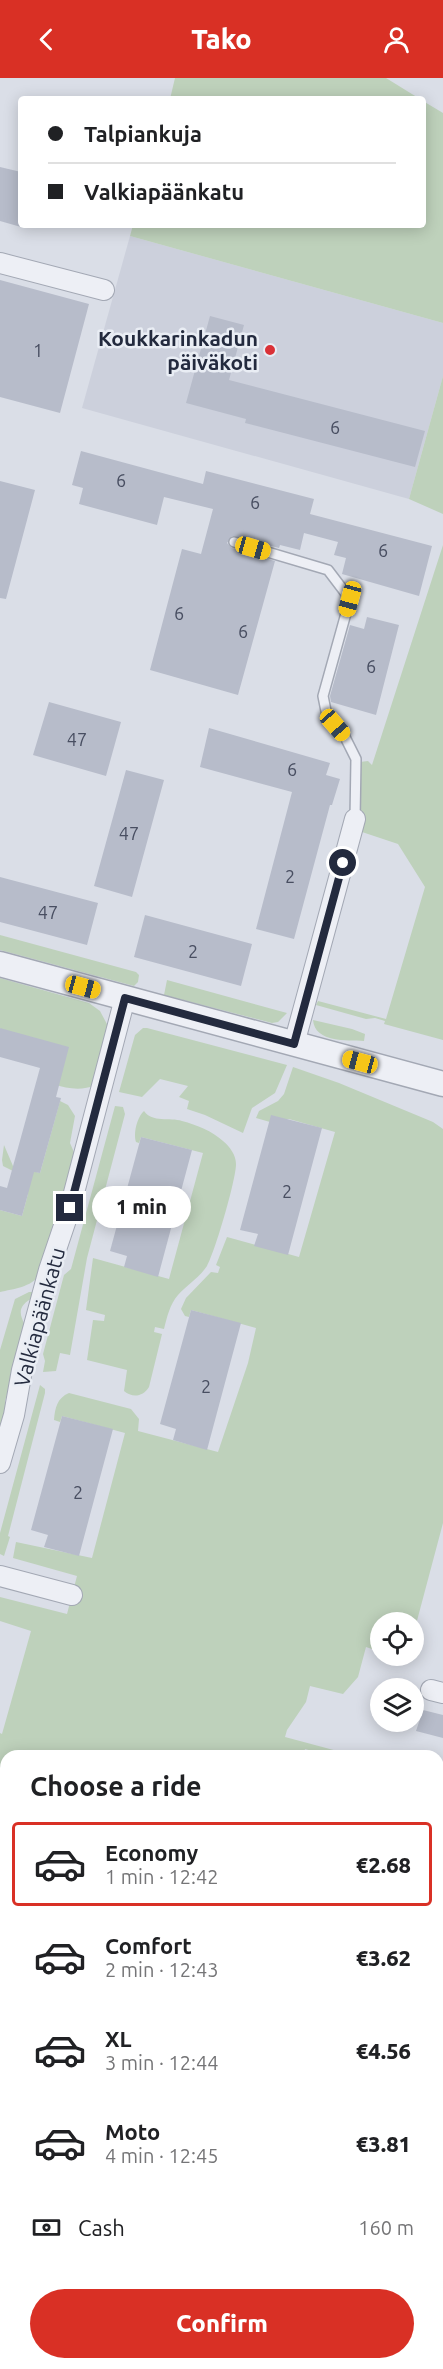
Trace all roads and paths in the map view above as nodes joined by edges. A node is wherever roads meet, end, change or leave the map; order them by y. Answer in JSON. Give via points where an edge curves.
{"nodes":[{"id":1,"x":0,"y":263,"type":"edge"},
{"id":2,"x":104,"y":290,"type":"dead end"},
{"id":3,"x":234,"y":542,"type":"dead end"},
{"id":4,"x":355,"y":819,"type":"joint"},
{"id":5,"x":0,"y":964,"type":"edge"},
{"id":6,"x":125,"y":998,"type":"junction"},
{"id":7,"x":294,"y":1044,"type":"junction"},
{"id":8,"x":443,"y":1084,"type":"edge"},
{"id":9,"x":0,"y":1463,"type":"edge"},
{"id":10,"x":0,"y":1576,"type":"edge"},
{"id":11,"x":72,"y":1595,"type":"dead end"}],
"edges":[{"from":1,"to":2,"type":"street"},
{"from":3,"to":4,"type":"lane","via":[[328,570],[350,599],[323,696],[327,716],[344,735],[356,759]]},
{"from":4,"to":7,"type":"street"},
{"from":5,"to":6,"type":"street"},
{"from":6,"to":7,"type":"street"},
{"from":6,"to":9,"type":"street","name":"Valkiapäänkatu"},
{"from":7,"to":8,"type":"street"},
{"from":10,"to":11,"type":"street"}]}
